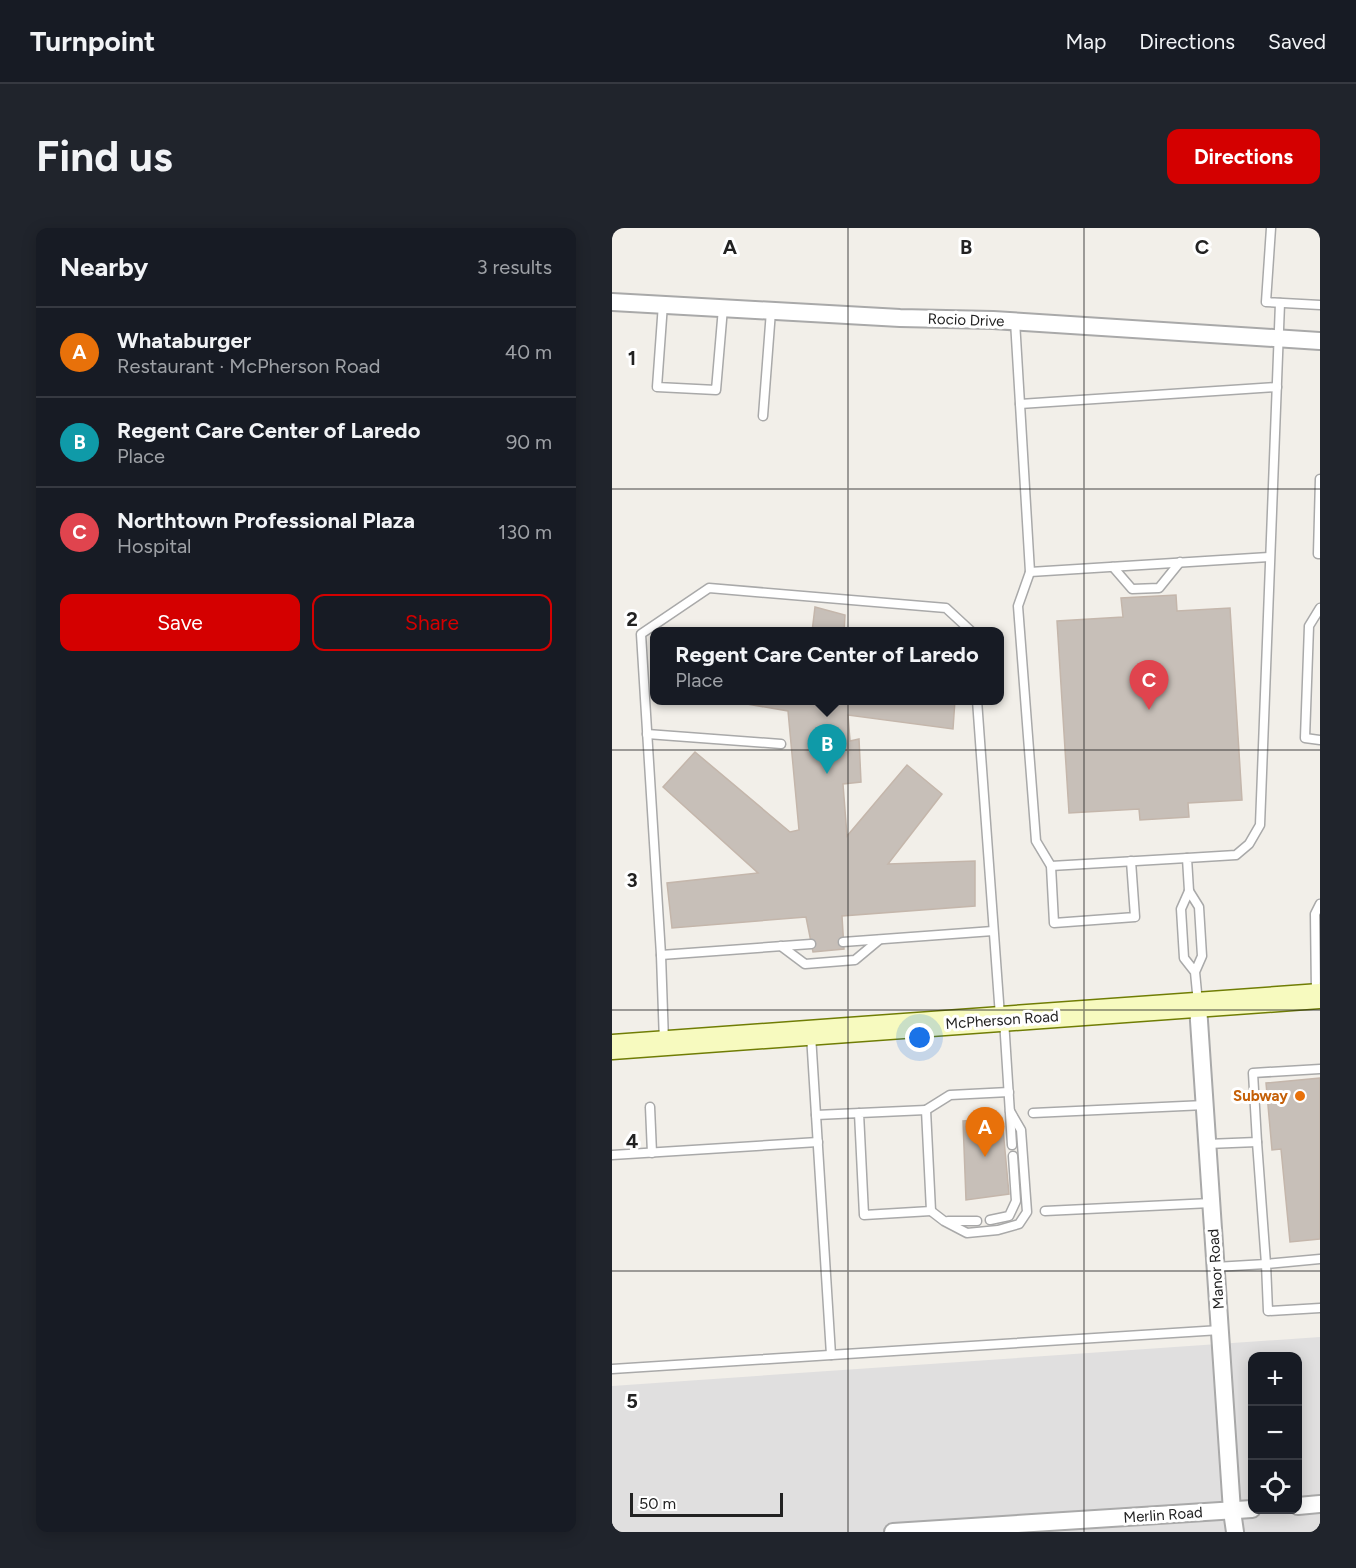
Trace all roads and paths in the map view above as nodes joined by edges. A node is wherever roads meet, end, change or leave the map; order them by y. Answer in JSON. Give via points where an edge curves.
{"nodes":[{"id":1,"x":1271,"y":228,"type":"edge"},
{"id":2,"x":612,"y":302,"type":"edge"},
{"id":3,"x":1280,"y":303,"type":"junction"},
{"id":4,"x":663,"y":304,"type":"junction"},
{"id":5,"x":1320,"y":305,"type":"edge"},
{"id":6,"x":723,"y":308,"type":"junction"},
{"id":7,"x":771,"y":311,"type":"junction"},
{"id":8,"x":1015,"y":321,"type":"junction"},
{"id":9,"x":1279,"y":339,"type":"junction"},
{"id":10,"x":1320,"y":341,"type":"edge"},
{"id":11,"x":1277,"y":387,"type":"junction"},
{"id":12,"x":1020,"y":404,"type":"junction"},
{"id":13,"x":763,"y":416,"type":"dead end"},
{"id":14,"x":1320,"y":479,"type":"edge"},
{"id":15,"x":1320,"y":554,"type":"edge"},
{"id":16,"x":1269,"y":557,"type":"junction"},
{"id":17,"x":1180,"y":562,"type":"junction"},
{"id":18,"x":1113,"y":567,"type":"junction"},
{"id":19,"x":1030,"y":572,"type":"junction"},
{"id":20,"x":1320,"y":608,"type":"edge"},
{"id":21,"x":651,"y":627,"type":"edge"},
{"id":22,"x":967,"y":627,"type":"edge"},
{"id":23,"x":650,"y":628,"type":"edge"},
{"id":24,"x":977,"y":705,"type":"edge"},
{"id":25,"x":647,"y":734,"type":"junction"},
{"id":26,"x":1320,"y":740,"type":"edge"},
{"id":27,"x":782,"y":744,"type":"dead end"},
{"id":28,"x":1187,"y":858,"type":"junction"},
{"id":29,"x":1131,"y":861,"type":"junction"},
{"id":30,"x":1051,"y":866,"type":"junction"},
{"id":31,"x":1189,"y":891,"type":"junction"},
{"id":32,"x":1320,"y":904,"type":"edge"},
{"id":33,"x":993,"y":932,"type":"junction"},
{"id":34,"x":879,"y":939,"type":"junction"},
{"id":35,"x":843,"y":942,"type":"dead end"},
{"id":36,"x":812,"y":944,"type":"dead end"},
{"id":37,"x":781,"y":946,"type":"junction"},
{"id":38,"x":661,"y":955,"type":"junction"},
{"id":39,"x":1195,"y":972,"type":"junction"},
{"id":40,"x":1318,"y":996,"type":"edge"},
{"id":41,"x":1198,"y":1006,"type":"junction"},
{"id":42,"x":1002,"y":1020,"type":"junction"},
{"id":43,"x":811,"y":1033,"type":"junction"},
{"id":44,"x":664,"y":1043,"type":"junction"},
{"id":45,"x":612,"y":1047,"type":"edge"},
{"id":46,"x":1320,"y":1070,"type":"edge"},
{"id":47,"x":1009,"y":1092,"type":"junction"},
{"id":48,"x":1205,"y":1105,"type":"junction"},
{"id":49,"x":650,"y":1107,"type":"dead end"},
{"id":50,"x":926,"y":1110,"type":"junction"},
{"id":51,"x":1010,"y":1112,"type":"junction"},
{"id":52,"x":859,"y":1113,"type":"junction"},
{"id":53,"x":1033,"y":1113,"type":"dead end"},
{"id":54,"x":816,"y":1115,"type":"junction"},
{"id":55,"x":818,"y":1142,"type":"junction"},
{"id":56,"x":1257,"y":1142,"type":"junction"},
{"id":57,"x":1207,"y":1144,"type":"junction"},
{"id":58,"x":1012,"y":1145,"type":"dead end"},
{"id":59,"x":652,"y":1153,"type":"junction"},
{"id":60,"x":612,"y":1155,"type":"edge"},
{"id":61,"x":1013,"y":1156,"type":"dead end"},
{"id":62,"x":1211,"y":1203,"type":"junction"},
{"id":63,"x":931,"y":1211,"type":"junction"},
{"id":64,"x":1045,"y":1211,"type":"dead end"},
{"id":65,"x":990,"y":1220,"type":"dead end"},
{"id":66,"x":944,"y":1221,"type":"junction"},
{"id":67,"x":976,"y":1221,"type":"dead end"},
{"id":68,"x":1320,"y":1260,"type":"edge"},
{"id":69,"x":1266,"y":1264,"type":"junction"},
{"id":70,"x":1215,"y":1267,"type":"junction"},
{"id":71,"x":1320,"y":1308,"type":"edge"},
{"id":72,"x":1220,"y":1330,"type":"junction"},
{"id":73,"x":831,"y":1355,"type":"junction"},
{"id":74,"x":612,"y":1369,"type":"edge"},
{"id":75,"x":1320,"y":1504,"type":"edge"},
{"id":76,"x":1302,"y":1506,"type":"edge"},
{"id":77,"x":1248,"y":1509,"type":"edge"},
{"id":78,"x":1232,"y":1511,"type":"junction"},
{"id":79,"x":893,"y":1532,"type":"edge"},
{"id":80,"x":1235,"y":1532,"type":"edge"}],
"edges":[{"from":1,"to":3,"type":"lane","via":[[1266,302]]},
{"from":2,"to":4,"type":"street","name":"Rocio Drive"},
{"from":3,"to":5,"type":"lane"},
{"from":3,"to":9,"type":"lane"},
{"from":4,"to":6,"type":"street","name":"Rocio Drive"},
{"from":4,"to":6,"type":"lane","via":[[657,387],[716,390]]},
{"from":6,"to":7,"type":"street","name":"Rocio Drive"},
{"from":7,"to":8,"type":"street","name":"Rocio Drive"},
{"from":7,"to":13,"type":"lane"},
{"from":8,"to":9,"type":"street","name":"Rocio Drive"},
{"from":8,"to":12,"type":"lane"},
{"from":9,"to":10,"type":"street","name":"Rocio Drive"},
{"from":9,"to":11,"type":"lane"},
{"from":11,"to":12,"type":"lane"},
{"from":11,"to":16,"type":"lane"},
{"from":12,"to":19,"type":"lane"},
{"from":14,"to":15,"type":"lane"},
{"from":16,"to":17,"type":"lane"},
{"from":16,"to":28,"type":"lane","via":[[1260,825],[1249,844],[1236,855]]},
{"from":17,"to":18,"type":"lane"},
{"from":17,"to":18,"type":"lane","via":[[1159,588],[1132,590]]},
{"from":18,"to":19,"type":"lane"},
{"from":19,"to":30,"type":"lane","via":[[1018,606],[1036,841]]},
{"from":20,"to":26,"type":"lane","via":[[1309,627],[1305,738]]},
{"from":21,"to":22,"type":"lane","via":[[709,588],[946,608]]},
{"from":23,"to":25,"type":"lane","via":[[641,634]]},
{"from":24,"to":33,"type":"lane"},
{"from":25,"to":27,"type":"lane"},
{"from":25,"to":38,"type":"lane"},
{"from":28,"to":29,"type":"lane"},
{"from":28,"to":31,"type":"lane"},
{"from":29,"to":30,"type":"lane"},
{"from":29,"to":30,"type":"lane","via":[[1135,917],[1054,923]]},
{"from":31,"to":39,"type":"lane","via":[[1199,907],[1202,956]]},
{"from":31,"to":39,"type":"lane","via":[[1181,909],[1184,958]]},
{"from":32,"to":40,"type":"lane","via":[[1315,914]]},
{"from":33,"to":34,"type":"lane"},
{"from":33,"to":42,"type":"lane"},
{"from":34,"to":35,"type":"lane"},
{"from":34,"to":37,"type":"lane","via":[[855,960],[805,964]]},
{"from":36,"to":37,"type":"lane"},
{"from":37,"to":38,"type":"lane"},
{"from":38,"to":44,"type":"lane"},
{"from":39,"to":41,"type":"lane"},
{"from":40,"to":41,"type":"main road","name":"McPherson Road"},
{"from":41,"to":42,"type":"main road","name":"McPherson Road"},
{"from":41,"to":48,"type":"street","name":"Manor Road"},
{"from":42,"to":43,"type":"main road","name":"McPherson Road"},
{"from":42,"to":47,"type":"lane"},
{"from":43,"to":44,"type":"main road","name":"McPherson Road"},
{"from":43,"to":54,"type":"lane"},
{"from":44,"to":45,"type":"main road","name":"McPherson Road"},
{"from":46,"to":56,"type":"lane","via":[[1253,1073]]},
{"from":47,"to":50,"type":"lane","via":[[950,1095]]},
{"from":47,"to":51,"type":"lane"},
{"from":48,"to":53,"type":"lane"},
{"from":48,"to":57,"type":"street","name":"Manor Road"},
{"from":49,"to":59,"type":"lane"},
{"from":50,"to":52,"type":"lane"},
{"from":50,"to":63,"type":"lane"},
{"from":51,"to":58,"type":"lane"},
{"from":51,"to":66,"type":"lane","via":[[1022,1130],[1027,1212],[1019,1224],[998,1230],[968,1233]]},
{"from":52,"to":54,"type":"lane"},
{"from":52,"to":63,"type":"lane","via":[[864,1215]]},
{"from":54,"to":55,"type":"lane"},
{"from":55,"to":59,"type":"lane"},
{"from":55,"to":73,"type":"lane"},
{"from":56,"to":57,"type":"lane"},
{"from":56,"to":69,"type":"lane"},
{"from":57,"to":62,"type":"street","name":"Manor Road"},
{"from":59,"to":60,"type":"lane"},
{"from":61,"to":65,"type":"lane","via":[[1016,1202],[1009,1216]]},
{"from":62,"to":64,"type":"lane"},
{"from":62,"to":70,"type":"street","name":"Manor Road"},
{"from":63,"to":66,"type":"lane"},
{"from":66,"to":67,"type":"lane"},
{"from":68,"to":69,"type":"lane"},
{"from":69,"to":70,"type":"lane"},
{"from":69,"to":71,"type":"lane","via":[[1268,1311]]},
{"from":70,"to":72,"type":"street","name":"Manor Road"},
{"from":72,"to":73,"type":"lane"},
{"from":72,"to":78,"type":"street","name":"Manor Road"},
{"from":73,"to":74,"type":"lane"},
{"from":75,"to":76,"type":"street"},
{"from":77,"to":78,"type":"street","name":"Merlin Road"},
{"from":78,"to":79,"type":"street","name":"Merlin Road"},
{"from":78,"to":80,"type":"street","name":"Manor Road"}]}
